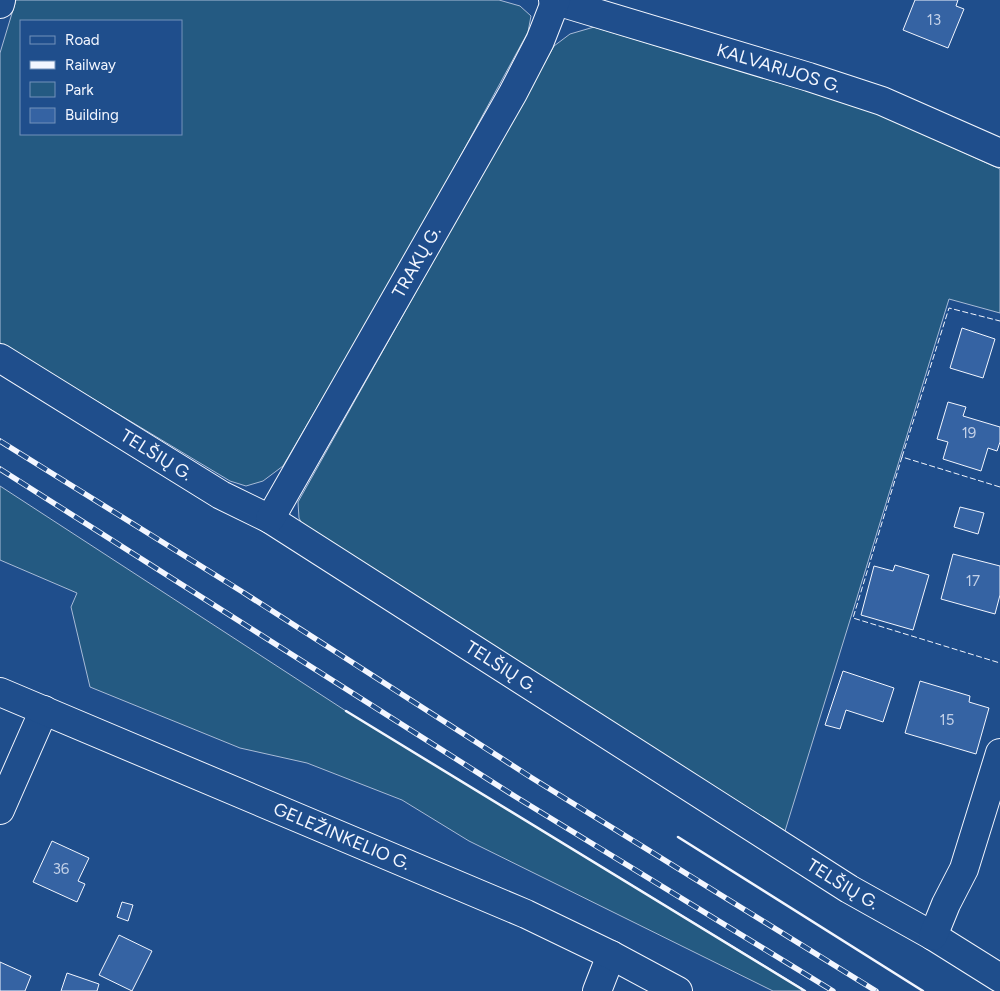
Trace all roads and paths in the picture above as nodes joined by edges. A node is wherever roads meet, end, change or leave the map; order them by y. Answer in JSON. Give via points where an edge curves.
{"nodes":[{"id":1,"x":1,"y":0,"type":"edge"},
{"id":2,"x":555,"y":0,"type":"edge"},
{"id":3,"x":0,"y":4,"type":"edge"},
{"id":4,"x":1000,"y":153,"type":"edge"},
{"id":5,"x":0,"y":358,"type":"edge"},
{"id":6,"x":270,"y":519,"type":"junction"},
{"id":7,"x":0,"y":692,"type":"edge"},
{"id":8,"x":44,"y":710,"type":"junction"},
{"id":9,"x":1000,"y":753,"type":"edge"},
{"id":10,"x":0,"y":810,"type":"edge"},
{"id":11,"x":933,"y":936,"type":"junction"},
{"id":12,"x":611,"y":955,"type":"junction"},
{"id":13,"x":1000,"y":978,"type":"edge"},
{"id":14,"x":597,"y":991,"type":"edge"},
{"id":15,"x":678,"y":991,"type":"edge"}],
"edges":[{"from":1,"to":3,"type":"street"},
{"from":2,"to":4,"type":"street","name":"KALVARIJOS G.","via":[[873,98]]},
{"from":2,"to":6,"type":"street","name":"TRAKŲ G.","via":[[540,41],[513,93]]},
{"from":5,"to":6,"type":"street","name":"TELŠIŲ G.","via":[[213,490]]},
{"from":6,"to":11,"type":"street","name":"TELŠIŲ G.","via":[[841,884]]},
{"from":7,"to":8,"type":"street","name":"GELEŽINKELIO G."},
{"from":8,"to":10,"type":"street"},
{"from":8,"to":12,"type":"street","name":"GELEŽINKELIO G.","via":[[526,914]]},
{"from":9,"to":11,"type":"street","via":[[964,869]]},
{"from":11,"to":13,"type":"street","name":"TELŠIŲ G."},
{"from":12,"to":14,"type":"street"},
{"from":12,"to":15,"type":"street","name":"GELEŽINKELIO G."}]}
